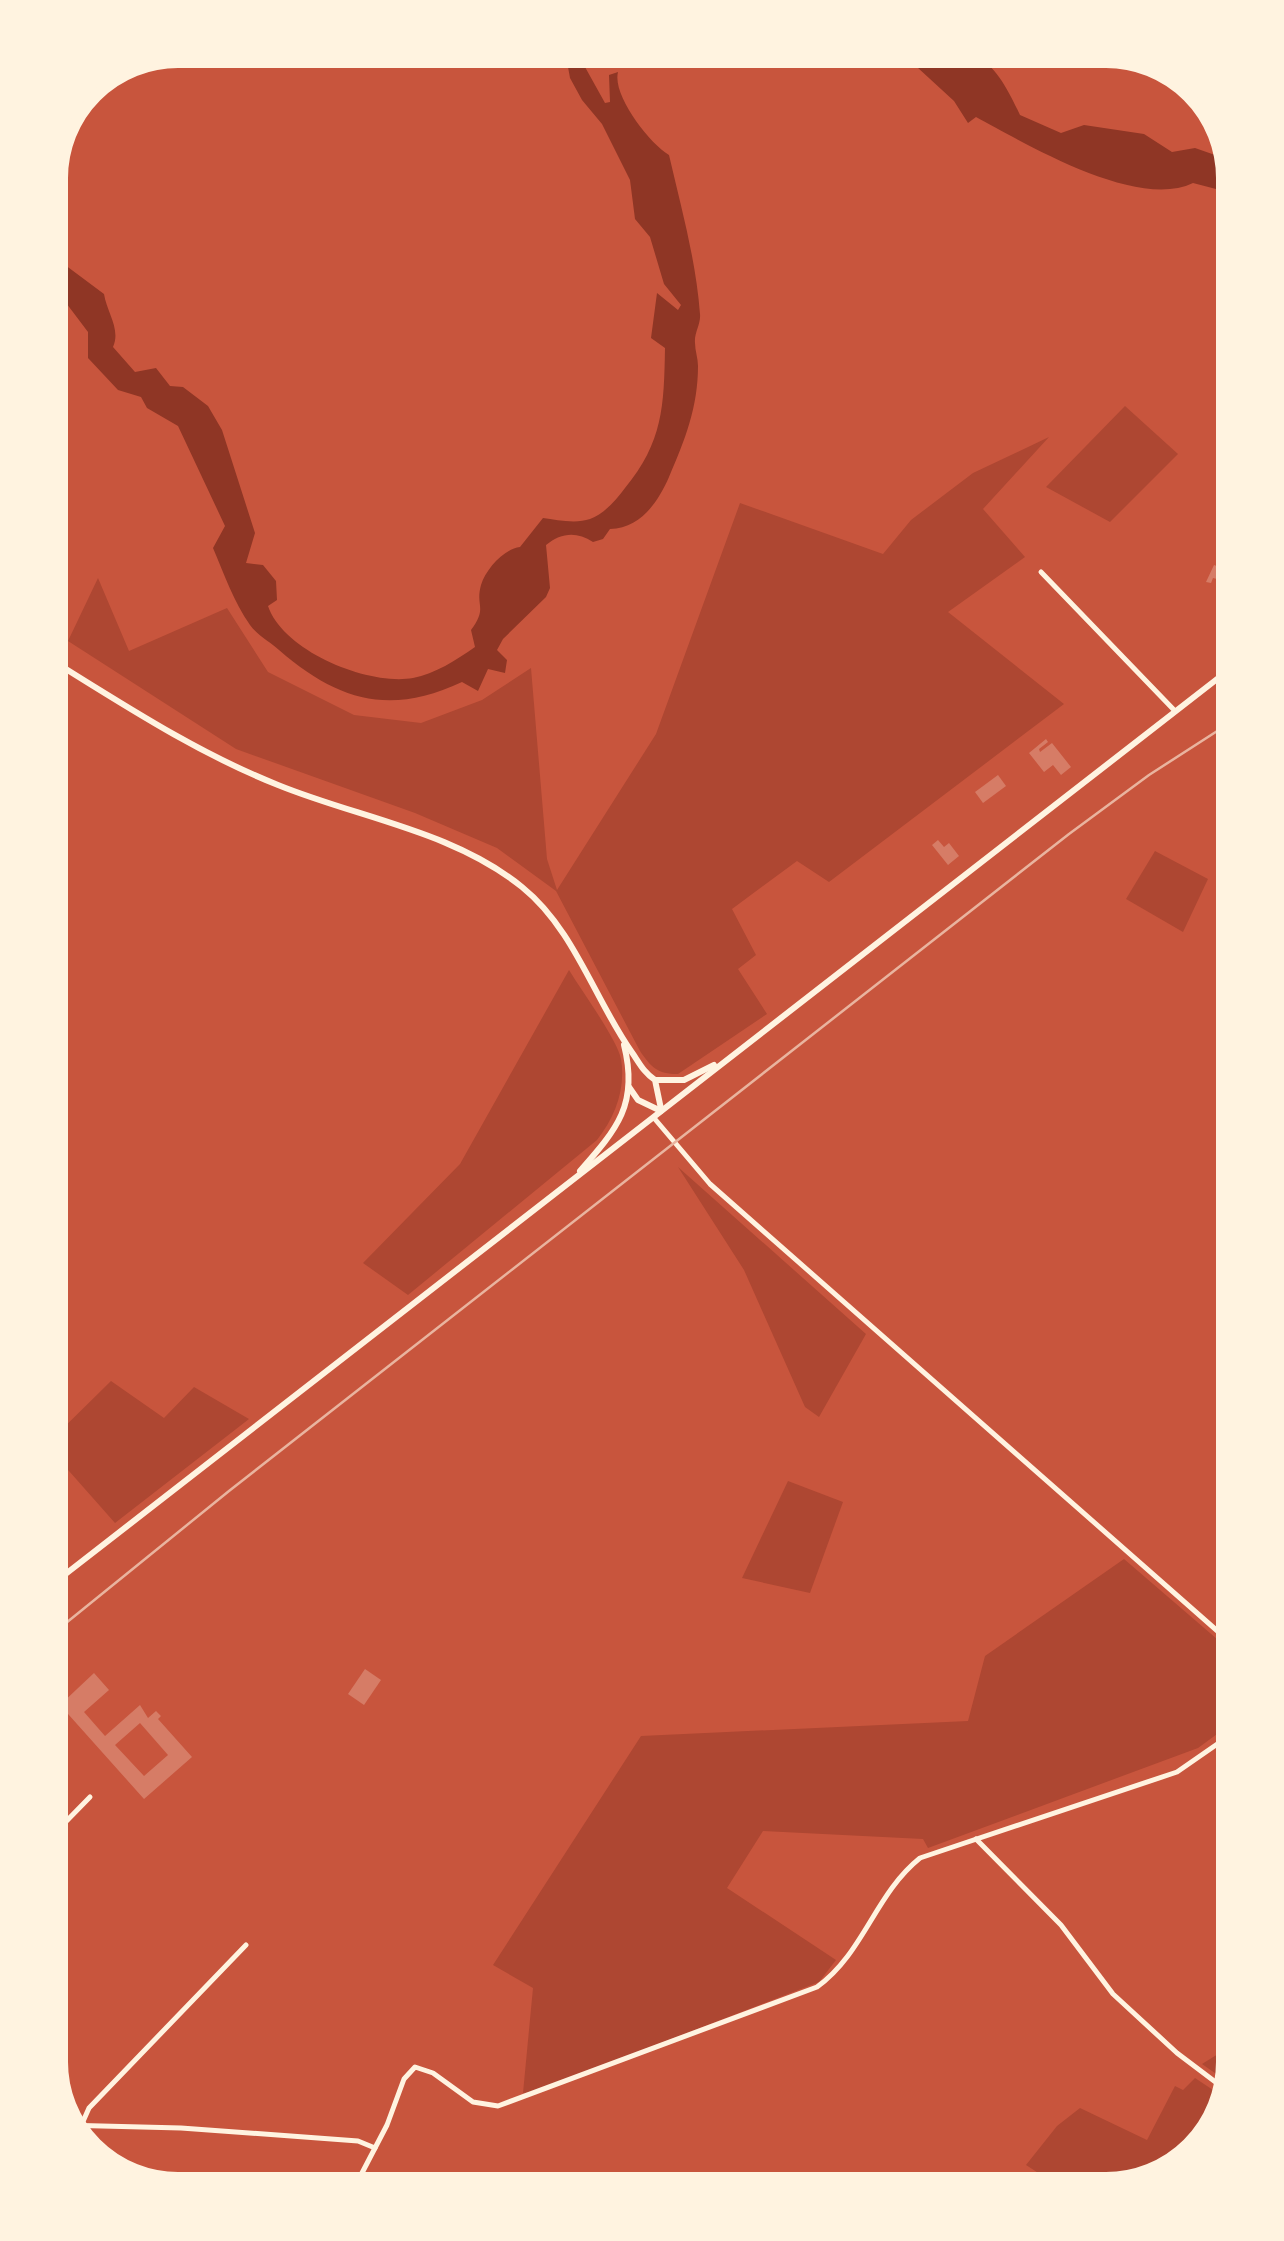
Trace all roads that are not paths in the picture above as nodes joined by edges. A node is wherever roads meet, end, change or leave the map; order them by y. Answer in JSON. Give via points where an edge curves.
{"nodes":[{"id":1,"x":1041,"y":572,"type":"dead end"},
{"id":2,"x":63,"y":667,"type":"edge"},
{"id":3,"x":1222,"y":675,"type":"edge"},
{"id":4,"x":1175,"y":711,"type":"junction"},
{"id":5,"x":622,"y":1039,"type":"junction"},
{"id":6,"x":727,"y":1059,"type":"junction"},
{"id":7,"x":654,"y":1080,"type":"junction"},
{"id":8,"x":628,"y":1086,"type":"junction"},
{"id":9,"x":661,"y":1111,"type":"junction"},
{"id":10,"x":653,"y":1117,"type":"junction"},
{"id":11,"x":566,"y":1186,"type":"junction"},
{"id":12,"x":63,"y":1576,"type":"edge"},
{"id":13,"x":1222,"y":1635,"type":"edge"},
{"id":14,"x":1222,"y":1741,"type":"edge"},
{"id":15,"x":90,"y":1796,"type":"dead end"},
{"id":16,"x":63,"y":1824,"type":"edge"},
{"id":17,"x":976,"y":1839,"type":"junction"},
{"id":18,"x":246,"y":1945,"type":"dead end"},
{"id":19,"x":1220,"y":2085,"type":"edge"},
{"id":20,"x":81,"y":2126,"type":"joint"},
{"id":21,"x":375,"y":2148,"type":"junction"},
{"id":22,"x":359,"y":2178,"type":"edge"}],
"edges":[{"from":1,"to":4,"type":"street"},
{"from":2,"to":5,"type":"main road","via":[[228,764],[443,842],[501,872],[563,932]]},
{"from":3,"to":4,"type":"main road"},
{"from":4,"to":6,"type":"main road"},
{"from":5,"to":7,"type":"main road"},
{"from":5,"to":8,"type":"main road"},
{"from":6,"to":7,"type":"main road","via":[[684,1080]]},
{"from":6,"to":9,"type":"main road"},
{"from":7,"to":9,"type":"main road"},
{"from":8,"to":9,"type":"main road","via":[[638,1100]]},
{"from":8,"to":11,"type":"main road","via":[[617,1128]]},
{"from":9,"to":10,"type":"main road"},
{"from":10,"to":11,"type":"main road"},
{"from":10,"to":13,"type":"street","via":[[710,1184]]},
{"from":11,"to":12,"type":"main road"},
{"from":14,"to":17,"type":"street","via":[[1176,1772]]},
{"from":15,"to":16,"type":"street"},
{"from":17,"to":19,"type":"street","via":[[1060,1925],[1114,1994]]},
{"from":17,"to":21,"type":"street","via":[[920,1858],[900,1874],[840,1970],[817,1987],[498,2106],[473,2102],[416,2068]]},
{"from":18,"to":20,"type":"street","via":[[88,2108]]},
{"from":20,"to":21,"type":"street","via":[[280,2135]]},
{"from":21,"to":22,"type":"street"}]}
